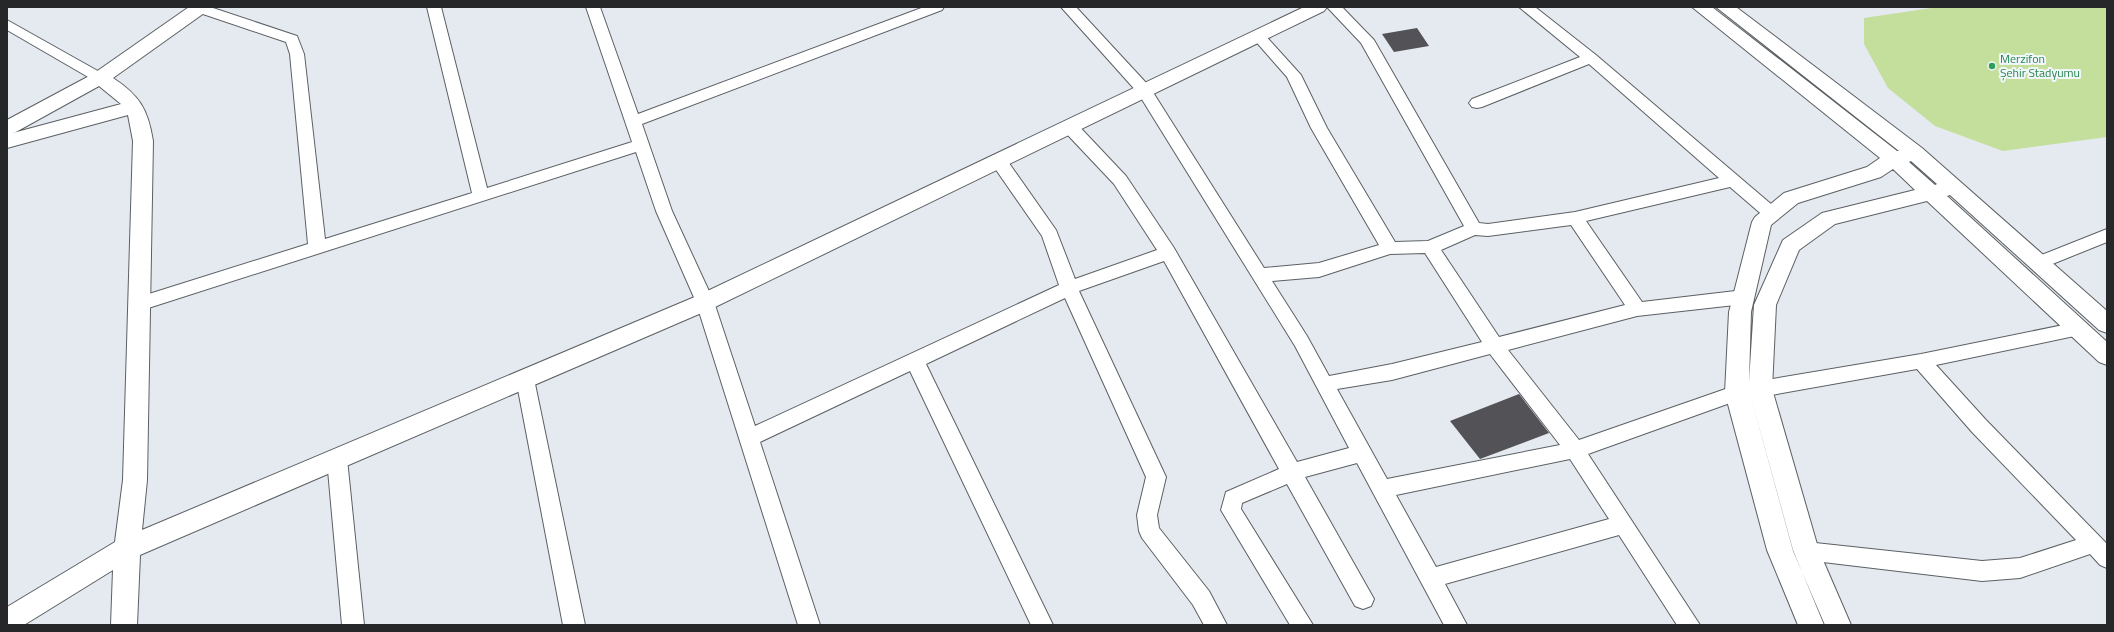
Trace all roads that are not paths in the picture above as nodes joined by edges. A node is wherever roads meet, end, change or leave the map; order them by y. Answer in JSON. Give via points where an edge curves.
{"nodes":[{"id":1,"x":434,"y":7,"type":"edge"},
{"id":2,"x":593,"y":7,"type":"edge"},
{"id":3,"x":1068,"y":7,"type":"edge"},
{"id":4,"x":1318,"y":7,"type":"edge"},
{"id":5,"x":1334,"y":7,"type":"edge"},
{"id":6,"x":1526,"y":7,"type":"edge"},
{"id":7,"x":1701,"y":7,"type":"edge"},
{"id":8,"x":1725,"y":7,"type":"edge"},
{"id":9,"x":200,"y":8,"type":"edge"},
{"id":10,"x":928,"y":9,"type":"edge"},
{"id":11,"x":7,"y":24,"type":"edge"},
{"id":12,"x":1258,"y":36,"type":"junction"},
{"id":13,"x":1591,"y":58,"type":"junction"},
{"id":14,"x":100,"y":78,"type":"junction"},
{"id":15,"x":1144,"y":90,"type":"junction"},
{"id":16,"x":1477,"y":103,"type":"dead end"},
{"id":17,"x":135,"y":107,"type":"junction"},
{"id":18,"x":634,"y":121,"type":"junction"},
{"id":19,"x":1069,"y":126,"type":"junction"},
{"id":20,"x":7,"y":128,"type":"edge"},
{"id":21,"x":7,"y":141,"type":"edge"},
{"id":22,"x":641,"y":145,"type":"junction"},
{"id":23,"x":1915,"y":153,"type":"junction"},
{"id":24,"x":1894,"y":158,"type":"junction"},
{"id":25,"x":998,"y":160,"type":"junction"},
{"id":26,"x":1733,"y":180,"type":"junction"},
{"id":27,"x":1955,"y":187,"type":"junction"},
{"id":28,"x":1931,"y":192,"type":"junction"},
{"id":29,"x":481,"y":196,"type":"junction"},
{"id":30,"x":1772,"y":214,"type":"junction"},
{"id":31,"x":1575,"y":218,"type":"junction"},
{"id":32,"x":1474,"y":229,"type":"junction"},
{"id":33,"x":2107,"y":235,"type":"edge"},
{"id":34,"x":1430,"y":247,"type":"junction"},
{"id":35,"x":317,"y":248,"type":"junction"},
{"id":36,"x":1390,"y":248,"type":"junction"},
{"id":37,"x":1168,"y":253,"type":"junction"},
{"id":38,"x":2040,"y":263,"type":"junction"},
{"id":39,"x":1260,"y":274,"type":"junction"},
{"id":40,"x":1069,"y":288,"type":"junction"},
{"id":41,"x":1744,"y":297,"type":"junction"},
{"id":42,"x":705,"y":302,"type":"junction"},
{"id":43,"x":139,"y":304,"type":"junction"},
{"id":44,"x":1637,"y":309,"type":"junction"},
{"id":45,"x":2107,"y":324,"type":"edge"},
{"id":46,"x":2078,"y":329,"type":"junction"},
{"id":47,"x":1495,"y":347,"type":"junction"},
{"id":48,"x":2107,"y":356,"type":"edge"},
{"id":49,"x":915,"y":360,"type":"junction"},
{"id":50,"x":1921,"y":361,"type":"junction"},
{"id":51,"x":525,"y":378,"type":"junction"},
{"id":52,"x":1325,"y":384,"type":"junction"},
{"id":53,"x":1760,"y":389,"type":"junction"},
{"id":54,"x":1737,"y":393,"type":"junction"},
{"id":55,"x":749,"y":438,"type":"junction"},
{"id":56,"x":1575,"y":450,"type":"junction"},
{"id":57,"x":1362,"y":453,"type":"junction"},
{"id":58,"x":338,"y":458,"type":"junction"},
{"id":59,"x":1293,"y":472,"type":"junction"},
{"id":60,"x":1382,"y":489,"type":"junction"},
{"id":61,"x":1622,"y":525,"type":"junction"},
{"id":62,"x":127,"y":548,"type":"junction"},
{"id":63,"x":1806,"y":551,"type":"junction"},
{"id":64,"x":2100,"y":551,"type":"edge"},
{"id":65,"x":1431,"y":578,"type":"junction"},
{"id":66,"x":1363,"y":599,"type":"dead end"},
{"id":67,"x":7,"y":621,"type":"edge"},
{"id":68,"x":124,"y":625,"type":"edge"},
{"id":69,"x":354,"y":625,"type":"edge"},
{"id":70,"x":574,"y":625,"type":"edge"},
{"id":71,"x":809,"y":625,"type":"edge"},
{"id":72,"x":1042,"y":625,"type":"edge"},
{"id":73,"x":1216,"y":625,"type":"edge"},
{"id":74,"x":1302,"y":625,"type":"edge"},
{"id":75,"x":1456,"y":625,"type":"edge"},
{"id":76,"x":1689,"y":625,"type":"edge"},
{"id":77,"x":1811,"y":625,"type":"edge"},
{"id":78,"x":1838,"y":625,"type":"edge"}],
"edges":[{"from":1,"to":29,"type":"street"},
{"from":2,"to":18,"type":"street"},
{"from":3,"to":15,"type":"street"},
{"from":4,"to":12,"type":"street"},
{"from":5,"to":32,"type":"street","via":[[1367,40]]},
{"from":6,"to":13,"type":"street"},
{"from":7,"to":24,"type":"street"},
{"from":8,"to":23,"type":"street"},
{"from":9,"to":14,"type":"street"},
{"from":9,"to":35,"type":"street","via":[[292,39],[297,54]]},
{"from":10,"to":18,"type":"street"},
{"from":11,"to":14,"type":"street"},
{"from":12,"to":15,"type":"street"},
{"from":12,"to":36,"type":"street","via":[[1293,75],[1319,128]]},
{"from":13,"to":16,"type":"street"},
{"from":13,"to":26,"type":"street"},
{"from":14,"to":17,"type":"street","via":[[119,91]]},
{"from":14,"to":20,"type":"street"},
{"from":15,"to":19,"type":"street"},
{"from":15,"to":39,"type":"street"},
{"from":17,"to":21,"type":"street"},
{"from":17,"to":43,"type":"street","via":[[141,122],[143,141]]},
{"from":18,"to":22,"type":"street"},
{"from":19,"to":25,"type":"street"},
{"from":19,"to":37,"type":"street","via":[[1120,180]]},
{"from":22,"to":29,"type":"street"},
{"from":22,"to":42,"type":"street","via":[[664,211]]},
{"from":23,"to":24,"type":"street"},
{"from":23,"to":27,"type":"street"},
{"from":24,"to":28,"type":"street"},
{"from":24,"to":30,"type":"street","via":[[1874,172],[1791,198]]},
{"from":25,"to":40,"type":"street","via":[[1050,234]]},
{"from":25,"to":42,"type":"street"},
{"from":26,"to":30,"type":"street"},
{"from":26,"to":31,"type":"street"},
{"from":27,"to":28,"type":"street"},
{"from":27,"to":38,"type":"street"},
{"from":28,"to":46,"type":"street"},
{"from":28,"to":53,"type":"street","via":[[1829,218],[1790,245],[1765,305]]},
{"from":29,"to":35,"type":"street"},
{"from":30,"to":41,"type":"street","via":[[1762,222]]},
{"from":31,"to":32,"type":"street","via":[[1488,230]]},
{"from":31,"to":44,"type":"street"},
{"from":32,"to":34,"type":"street"},
{"from":33,"to":38,"type":"street"},
{"from":34,"to":36,"type":"street"},
{"from":34,"to":47,"type":"street"},
{"from":35,"to":43,"type":"street"},
{"from":36,"to":39,"type":"street","via":[[1319,270]]},
{"from":37,"to":40,"type":"street"},
{"from":37,"to":59,"type":"street","via":[[1227,361]]},
{"from":38,"to":45,"type":"street"},
{"from":39,"to":52,"type":"street"},
{"from":40,"to":49,"type":"street"},
{"from":40,"to":73,"type":"street","via":[[1156,477],[1147,515],[1149,531],[1200,598]]},
{"from":41,"to":44,"type":"street"},
{"from":41,"to":54,"type":"street","via":[[1740,312]]},
{"from":42,"to":51,"type":"street"},
{"from":42,"to":55,"type":"street"},
{"from":43,"to":62,"type":"street","via":[[135,480]]},
{"from":44,"to":47,"type":"street"},
{"from":46,"to":48,"type":"street"},
{"from":46,"to":50,"type":"street"},
{"from":47,"to":52,"type":"street","via":[[1392,372]]},
{"from":47,"to":56,"type":"street"},
{"from":49,"to":55,"type":"street"},
{"from":49,"to":72,"type":"street"},
{"from":50,"to":53,"type":"street"},
{"from":50,"to":64,"type":"street","via":[[1979,426]]},
{"from":51,"to":58,"type":"street"},
{"from":51,"to":70,"type":"street"},
{"from":52,"to":57,"type":"street"},
{"from":53,"to":63,"type":"street"},
{"from":54,"to":56,"type":"street"},
{"from":54,"to":77,"type":"street","via":[[1780,550]]},
{"from":55,"to":71,"type":"street"},
{"from":56,"to":60,"type":"street"},
{"from":56,"to":61,"type":"street"},
{"from":57,"to":59,"type":"street"},
{"from":57,"to":60,"type":"street"},
{"from":58,"to":62,"type":"street"},
{"from":58,"to":69,"type":"street"},
{"from":59,"to":66,"type":"street"},
{"from":59,"to":74,"type":"street","via":[[1233,498],[1231,510]]},
{"from":60,"to":65,"type":"street"},
{"from":61,"to":65,"type":"street"},
{"from":61,"to":76,"type":"street"},
{"from":62,"to":67,"type":"street"},
{"from":62,"to":68,"type":"street"},
{"from":63,"to":64,"type":"street","via":[[1982,572],[2020,568]]},
{"from":63,"to":78,"type":"street"},
{"from":65,"to":75,"type":"street"}]}
